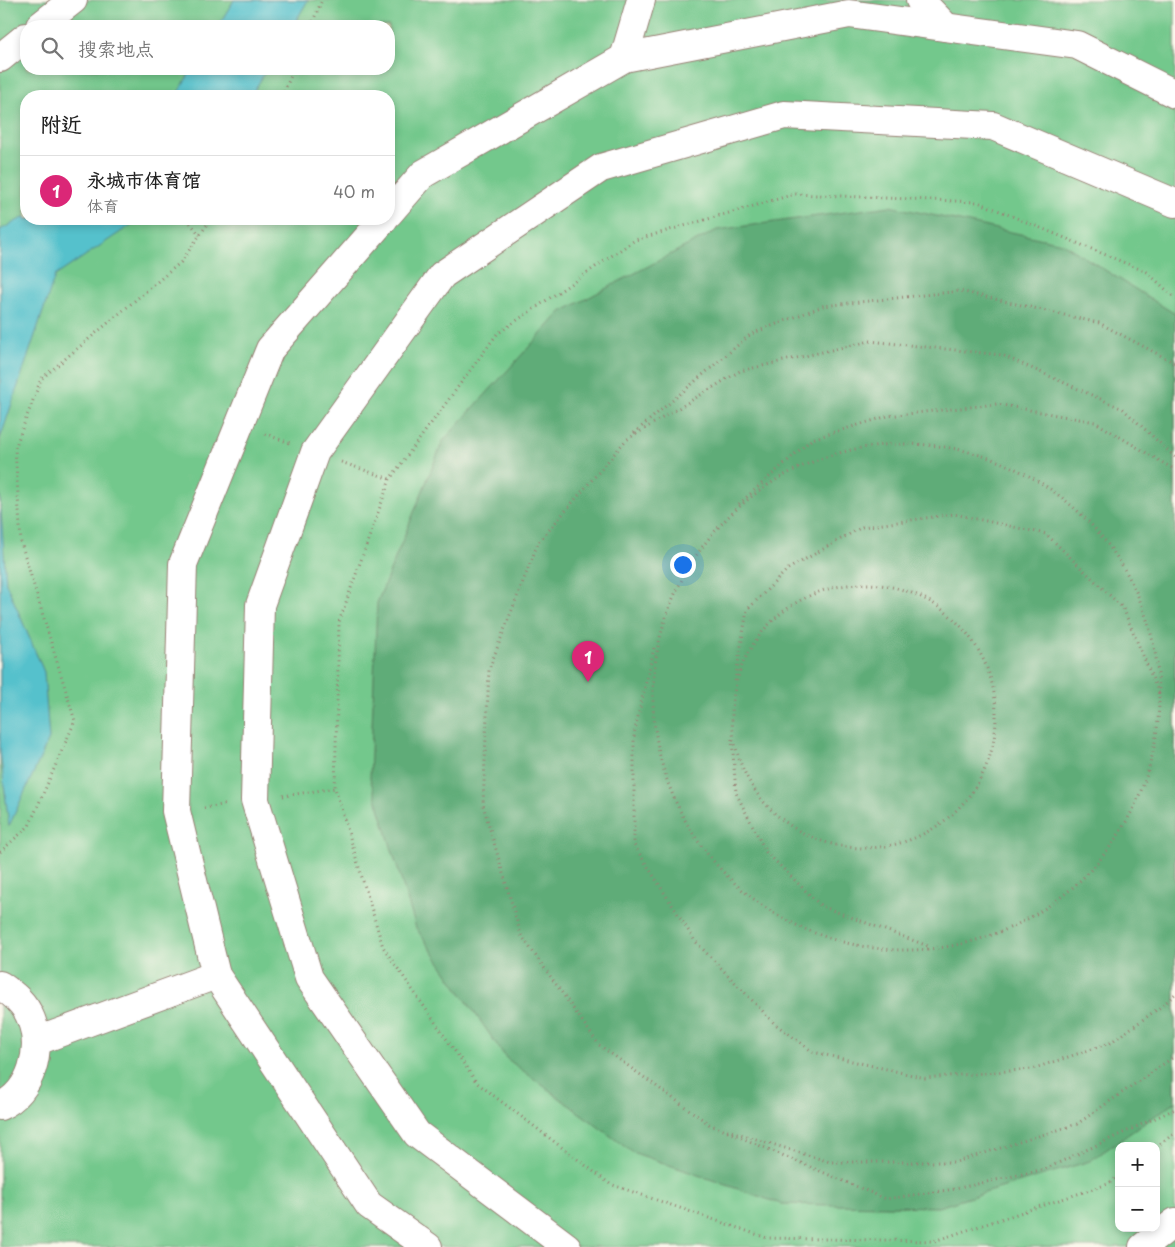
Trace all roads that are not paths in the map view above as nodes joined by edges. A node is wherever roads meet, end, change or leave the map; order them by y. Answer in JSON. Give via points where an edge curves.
{"nodes":[{"id":1,"x":73,"y":0,"type":"edge"},
{"id":2,"x":641,"y":0,"type":"edge"},
{"id":3,"x":920,"y":0,"type":"edge"},
{"id":4,"x":48,"y":20,"type":"edge"},
{"id":5,"x":946,"y":28,"type":"junction"},
{"id":6,"x":20,"y":42,"type":"edge"},
{"id":7,"x":0,"y":58,"type":"edge"},
{"id":8,"x":624,"y":58,"type":"junction"},
{"id":9,"x":1175,"y":94,"type":"edge"},
{"id":10,"x":1175,"y":202,"type":"edge"},
{"id":11,"x":395,"y":206,"type":"edge"},
{"id":12,"x":379,"y":225,"type":"edge"},
{"id":13,"x":216,"y":975,"type":"junction"},
{"id":14,"x":0,"y":984,"type":"edge"},
{"id":15,"x":36,"y":1041,"type":"junction"},
{"id":16,"x":0,"y":1106,"type":"edge"},
{"id":17,"x":1175,"y":1222,"type":"edge"},
{"id":18,"x":428,"y":1247,"type":"edge"},
{"id":19,"x":567,"y":1247,"type":"edge"},
{"id":20,"x":1143,"y":1247,"type":"edge"}],
"edges":[{"from":1,"to":4,"type":"street"},
{"from":2,"to":8,"type":"street"},
{"from":3,"to":5,"type":"street"},
{"from":5,"to":8,"type":"street","via":[[849,14]]},
{"from":5,"to":9,"type":"street","via":[[1077,45]]},
{"from":6,"to":7,"type":"street"},
{"from":8,"to":11,"type":"street","via":[[422,174]]},
{"from":10,"to":19,"type":"street","via":[[993,126],[784,116],[601,168],[442,275],[315,452],[260,605],[255,800],[309,978],[418,1134]]},
{"from":12,"to":13,"type":"street","via":[[270,349],[183,564],[176,812]]},
{"from":13,"to":15,"type":"street"},
{"from":13,"to":18,"type":"street","via":[[369,1205]]},
{"from":14,"to":15,"type":"street","via":[[18,997],[31,1018]]},
{"from":15,"to":16,"type":"street","via":[[34,1065],[23,1087]]},
{"from":17,"to":20,"type":"street"}]}
